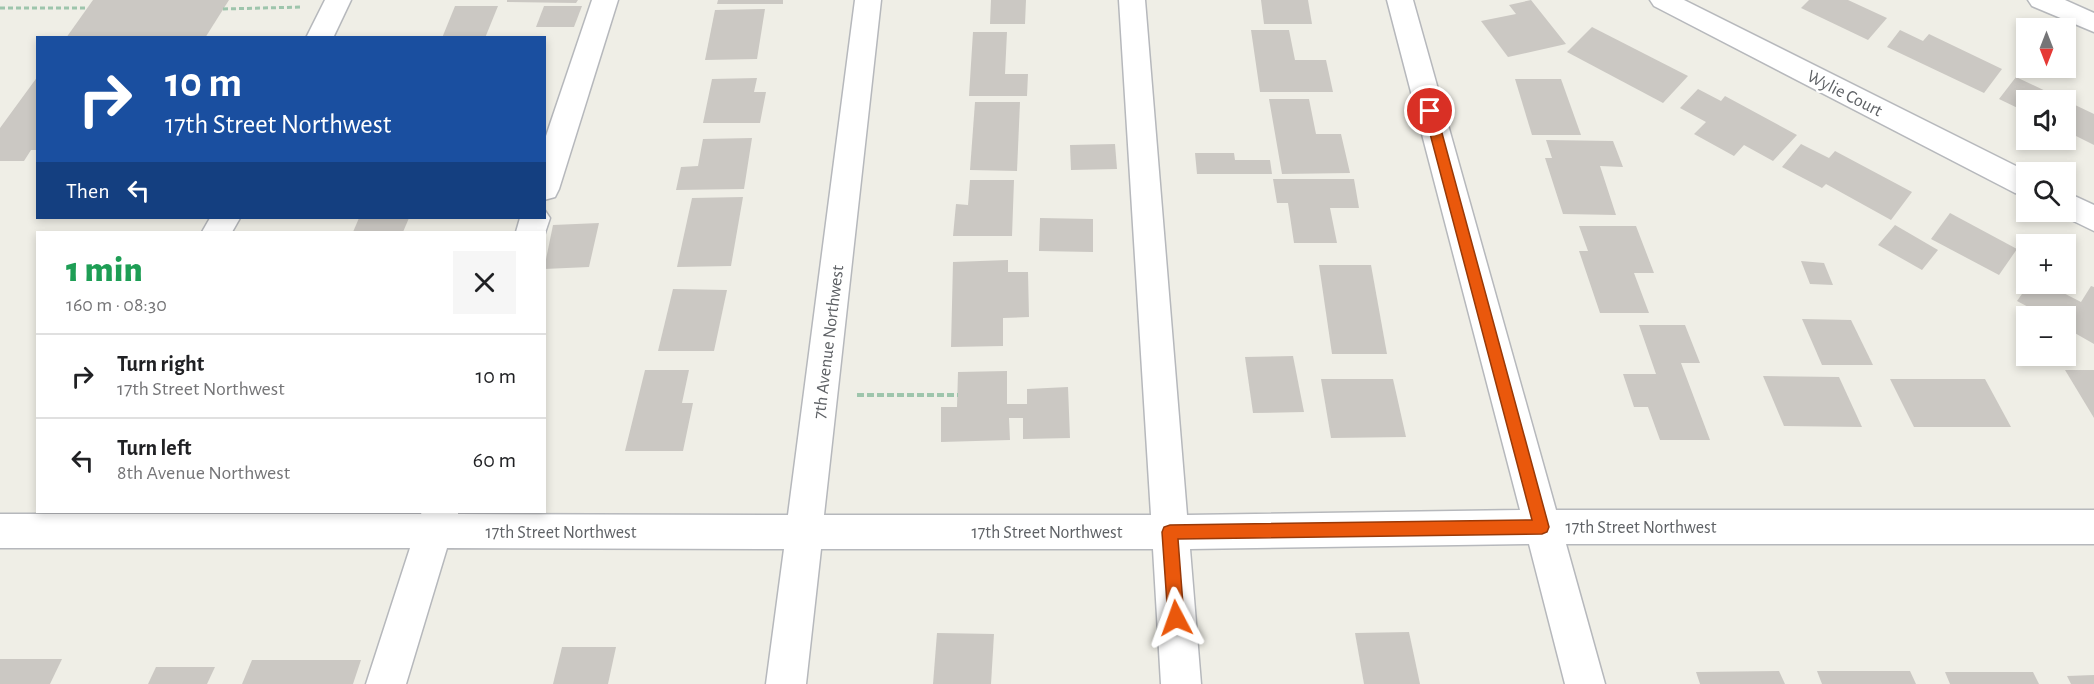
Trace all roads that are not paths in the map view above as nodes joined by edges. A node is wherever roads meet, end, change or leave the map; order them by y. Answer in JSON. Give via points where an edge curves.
{"nodes":[{"id":1,"x":605,"y":0,"type":"edge"},
{"id":2,"x":868,"y":0,"type":"edge"},
{"id":3,"x":1132,"y":0,"type":"edge"},
{"id":4,"x":1400,"y":0,"type":"edge"},
{"id":5,"x":1663,"y":0,"type":"edge"},
{"id":6,"x":2041,"y":0,"type":"edge"},
{"id":7,"x":337,"y":3,"type":"edge"},
{"id":8,"x":2094,"y":23,"type":"edge"},
{"id":9,"x":320,"y":36,"type":"edge"},
{"id":10,"x":2016,"y":180,"type":"edge"},
{"id":11,"x":546,"y":183,"type":"edge"},
{"id":12,"x":2076,"y":209,"type":"edge"},
{"id":13,"x":2094,"y":219,"type":"edge"},
{"id":14,"x":66,"y":521,"type":"edge"},
{"id":15,"x":437,"y":522,"type":"edge"},
{"id":16,"x":1542,"y":527,"type":"junction"},
{"id":17,"x":2094,"y":527,"type":"edge"},
{"id":18,"x":0,"y":531,"type":"edge"},
{"id":19,"x":805,"y":532,"type":"junction"},
{"id":20,"x":1170,"y":532,"type":"junction"},
{"id":21,"x":386,"y":684,"type":"edge"},
{"id":22,"x":786,"y":684,"type":"edge"},
{"id":23,"x":1181,"y":684,"type":"edge"},
{"id":24,"x":1585,"y":684,"type":"edge"}],
"edges":[{"from":1,"to":11,"type":"street"},
{"from":2,"to":19,"type":"street","name":"7th Avenue Northwest"},
{"from":3,"to":20,"type":"street"},
{"from":4,"to":16,"type":"street"},
{"from":5,"to":10,"type":"street","name":"Wylie Court"},
{"from":6,"to":8,"type":"street"},
{"from":7,"to":9,"type":"street"},
{"from":12,"to":13,"type":"street"},
{"from":14,"to":15,"type":"street","name":"17th Street Northwest"},
{"from":14,"to":18,"type":"street","name":"17th Street Northwest"},
{"from":15,"to":19,"type":"street","name":"17th Street Northwest"},
{"from":15,"to":21,"type":"street"},
{"from":16,"to":17,"type":"street","name":"17th Street Northwest"},
{"from":16,"to":20,"type":"street","name":"17th Street Northwest"},
{"from":16,"to":24,"type":"street"},
{"from":19,"to":20,"type":"street","name":"17th Street Northwest"},
{"from":19,"to":22,"type":"street","name":"7th Avenue Northwest"},
{"from":20,"to":23,"type":"street"}]}
